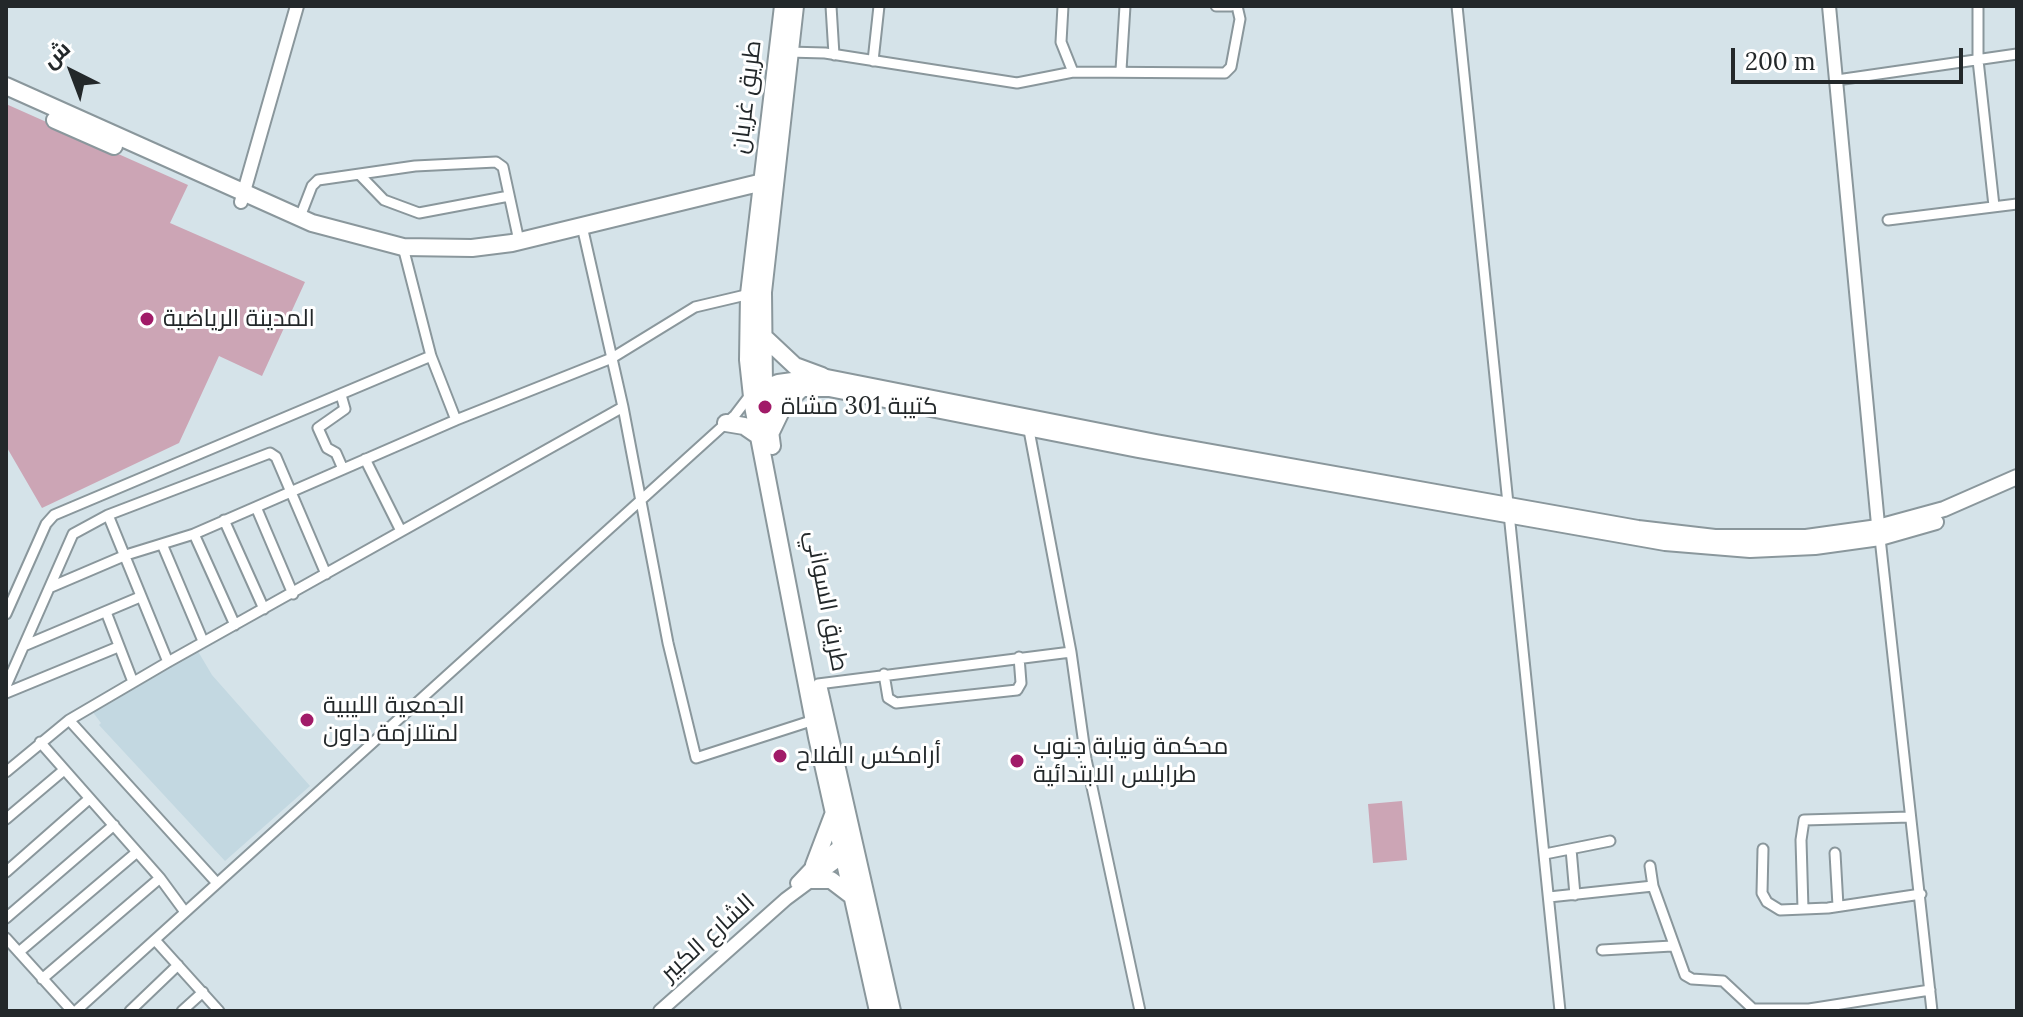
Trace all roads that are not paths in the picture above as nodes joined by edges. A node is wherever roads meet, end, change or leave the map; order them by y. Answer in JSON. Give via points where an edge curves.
{"nodes":[{"id":1,"x":297,"y":6,"type":"edge"},
{"id":2,"x":783,"y":6,"type":"edge"},
{"id":3,"x":795,"y":6,"type":"edge"},
{"id":4,"x":831,"y":6,"type":"edge"},
{"id":5,"x":879,"y":6,"type":"edge"},
{"id":6,"x":1063,"y":6,"type":"edge"},
{"id":7,"x":1125,"y":6,"type":"edge"},
{"id":8,"x":1216,"y":6,"type":"edge"},
{"id":9,"x":1234,"y":6,"type":"edge"},
{"id":10,"x":1457,"y":6,"type":"edge"},
{"id":11,"x":1829,"y":6,"type":"edge"},
{"id":12,"x":1978,"y":6,"type":"edge"},
{"id":13,"x":783,"y":52,"type":"junction"},
{"id":14,"x":2017,"y":54,"type":"edge"},
{"id":15,"x":834,"y":55,"type":"junction"},
{"id":16,"x":1978,"y":60,"type":"junction"},
{"id":17,"x":873,"y":61,"type":"junction"},
{"id":18,"x":1121,"y":70,"type":"junction"},
{"id":19,"x":1073,"y":72,"type":"junction"},
{"id":20,"x":1837,"y":80,"type":"junction"},
{"id":21,"x":6,"y":86,"type":"edge"},
{"id":22,"x":6,"y":98,"type":"edge"},
{"id":23,"x":359,"y":174,"type":"junction"},
{"id":24,"x":766,"y":188,"type":"junction"},
{"id":25,"x":509,"y":196,"type":"junction"},
{"id":26,"x":242,"y":198,"type":"junction"},
{"id":27,"x":2017,"y":204,"type":"edge"},
{"id":28,"x":1994,"y":206,"type":"junction"},
{"id":29,"x":300,"y":217,"type":"junction"},
{"id":30,"x":1888,"y":220,"type":"dead end"},
{"id":31,"x":583,"y":231,"type":"junction"},
{"id":32,"x":519,"y":241,"type":"junction"},
{"id":33,"x":404,"y":252,"type":"junction"},
{"id":34,"x":756,"y":293,"type":"junction"},
{"id":35,"x":763,"y":336,"type":"junction"},
{"id":36,"x":431,"y":356,"type":"junction"},
{"id":37,"x":612,"y":358,"type":"junction"},
{"id":38,"x":822,"y":376,"type":"junction"},
{"id":39,"x":801,"y":389,"type":"junction"},
{"id":40,"x":341,"y":395,"type":"junction"},
{"id":41,"x":759,"y":396,"type":"junction"},
{"id":42,"x":623,"y":407,"type":"junction"},
{"id":43,"x":731,"y":419,"type":"junction"},
{"id":44,"x":456,"y":420,"type":"junction"},
{"id":45,"x":1027,"y":422,"type":"junction"},
{"id":46,"x":765,"y":437,"type":"junction"},
{"id":47,"x":365,"y":459,"type":"junction"},
{"id":48,"x":343,"y":469,"type":"junction"},
{"id":49,"x":2017,"y":477,"type":"edge"},
{"id":50,"x":2017,"y":488,"type":"edge"},
{"id":51,"x":290,"y":490,"type":"junction"},
{"id":52,"x":640,"y":499,"type":"junction"},
{"id":53,"x":256,"y":507,"type":"junction"},
{"id":54,"x":1509,"y":509,"type":"junction"},
{"id":55,"x":108,"y":515,"type":"junction"},
{"id":56,"x":224,"y":520,"type":"junction"},
{"id":57,"x":400,"y":529,"type":"junction"},
{"id":58,"x":1879,"y":533,"type":"junction"},
{"id":59,"x":194,"y":534,"type":"junction"},
{"id":60,"x":162,"y":544,"type":"junction"},
{"id":61,"x":126,"y":555,"type":"junction"},
{"id":62,"x":326,"y":574,"type":"junction"},
{"id":63,"x":51,"y":587,"type":"junction"},
{"id":64,"x":293,"y":594,"type":"junction"},
{"id":65,"x":140,"y":597,"type":"junction"},
{"id":66,"x":264,"y":609,"type":"junction"},
{"id":67,"x":106,"y":612,"type":"junction"},
{"id":68,"x":6,"y":614,"type":"edge"},
{"id":69,"x":235,"y":625,"type":"junction"},
{"id":70,"x":203,"y":641,"type":"junction"},
{"id":71,"x":26,"y":645,"type":"junction"},
{"id":72,"x":118,"y":647,"type":"junction"},
{"id":73,"x":1071,"y":652,"type":"junction"},
{"id":74,"x":1019,"y":657,"type":"junction"},
{"id":75,"x":168,"y":662,"type":"junction"},
{"id":76,"x":884,"y":674,"type":"junction"},
{"id":77,"x":133,"y":682,"type":"junction"},
{"id":78,"x":818,"y":684,"type":"junction"},
{"id":79,"x":6,"y":686,"type":"edge"},
{"id":80,"x":6,"y":693,"type":"edge"},
{"id":81,"x":69,"y":720,"type":"junction"},
{"id":82,"x":814,"y":720,"type":"junction"},
{"id":83,"x":40,"y":742,"type":"junction"},
{"id":84,"x":64,"y":770,"type":"junction"},
{"id":85,"x":6,"y":772,"type":"edge"},
{"id":86,"x":89,"y":799,"type":"junction"},
{"id":87,"x":834,"y":810,"type":"junction"},
{"id":88,"x":1910,"y":817,"type":"junction"},
{"id":89,"x":6,"y":819,"type":"edge"},
{"id":90,"x":114,"y":825,"type":"junction"},
{"id":91,"x":1610,"y":841,"type":"dead end"},
{"id":92,"x":847,"y":847,"type":"junction"},
{"id":93,"x":1571,"y":849,"type":"junction"},
{"id":94,"x":1763,"y":849,"type":"dead end"},
{"id":95,"x":137,"y":852,"type":"junction"},
{"id":96,"x":1835,"y":853,"type":"dead end"},
{"id":97,"x":1545,"y":854,"type":"junction"},
{"id":98,"x":1650,"y":866,"type":"dead end"},
{"id":99,"x":6,"y":872,"type":"edge"},
{"id":100,"x":813,"y":872,"type":"junction"},
{"id":101,"x":160,"y":878,"type":"junction"},
{"id":102,"x":216,"y":882,"type":"junction"},
{"id":103,"x":1653,"y":886,"type":"junction"},
{"id":104,"x":1921,"y":894,"type":"junction"},
{"id":105,"x":1575,"y":895,"type":"junction"},
{"id":106,"x":1549,"y":897,"type":"junction"},
{"id":107,"x":854,"y":898,"type":"junction"},
{"id":108,"x":1838,"y":906,"type":"junction"},
{"id":109,"x":1803,"y":909,"type":"junction"},
{"id":110,"x":185,"y":912,"type":"junction"},
{"id":111,"x":6,"y":918,"type":"edge"},
{"id":112,"x":6,"y":938,"type":"edge"},
{"id":113,"x":155,"y":940,"type":"junction"},
{"id":114,"x":1672,"y":946,"type":"junction"},
{"id":115,"x":1602,"y":950,"type":"dead end"},
{"id":116,"x":19,"y":952,"type":"junction"},
{"id":117,"x":178,"y":965,"type":"junction"},
{"id":118,"x":42,"y":979,"type":"junction"},
{"id":119,"x":1930,"y":990,"type":"junction"},
{"id":120,"x":203,"y":992,"type":"junction"},
{"id":121,"x":1754,"y":1010,"type":"edge"},
{"id":122,"x":74,"y":1011,"type":"edge"},
{"id":123,"x":130,"y":1011,"type":"edge"},
{"id":124,"x":182,"y":1011,"type":"edge"},
{"id":125,"x":219,"y":1011,"type":"edge"},
{"id":126,"x":660,"y":1011,"type":"edge"},
{"id":127,"x":878,"y":1011,"type":"edge"},
{"id":128,"x":892,"y":1011,"type":"edge"},
{"id":129,"x":1140,"y":1011,"type":"edge"},
{"id":130,"x":1560,"y":1011,"type":"edge"},
{"id":131,"x":1786,"y":1011,"type":"edge"},
{"id":132,"x":1932,"y":1011,"type":"edge"}],
"edges":[{"from":1,"to":26,"type":"street"},
{"from":2,"to":13,"type":"highway","name":"طريق غريان"},
{"from":3,"to":13,"type":"highway","name":"طريق غريان"},
{"from":4,"to":15,"type":"street"},
{"from":5,"to":17,"type":"street"},
{"from":6,"to":19,"type":"street","via":[[1061,42]]},
{"from":7,"to":18,"type":"street"},
{"from":8,"to":9,"type":"street"},
{"from":9,"to":18,"type":"street","via":[[1240,19],[1229,71]]},
{"from":10,"to":54,"type":"street"},
{"from":11,"to":20,"type":"street"},
{"from":12,"to":16,"type":"street"},
{"from":13,"to":15,"type":"street"},
{"from":13,"to":24,"type":"highway","name":"طريق غريان"},
{"from":14,"to":16,"type":"street"},
{"from":15,"to":17,"type":"street"},
{"from":16,"to":20,"type":"street"},
{"from":16,"to":28,"type":"street"},
{"from":17,"to":19,"type":"street","via":[[1017,83]]},
{"from":18,"to":19,"type":"street"},
{"from":20,"to":58,"type":"street"},
{"from":21,"to":26,"type":"highway"},
{"from":22,"to":26,"type":"highway"},
{"from":23,"to":25,"type":"street","via":[[384,200],[419,213]]},
{"from":23,"to":25,"type":"street","via":[[496,162],[503,167]]},
{"from":23,"to":29,"type":"street","via":[[314,182]]},
{"from":24,"to":31,"type":"highway"},
{"from":24,"to":34,"type":"highway","name":"طريق السواني"},
{"from":25,"to":32,"type":"street"},
{"from":26,"to":29,"type":"highway"},
{"from":26,"to":33,"type":"highway","via":[[336,242]]},
{"from":27,"to":28,"type":"street"},
{"from":28,"to":30,"type":"street"},
{"from":29,"to":33,"type":"highway"},
{"from":31,"to":32,"type":"highway"},
{"from":31,"to":33,"type":"highway","via":[[494,254]]},
{"from":31,"to":37,"type":"street"},
{"from":32,"to":33,"type":"highway"},
{"from":33,"to":36,"type":"street"},
{"from":34,"to":35,"type":"highway","name":"طريق السواني"},
{"from":34,"to":37,"type":"street","via":[[695,307]]},
{"from":34,"to":41,"type":"highway","name":"طريق السواني"},
{"from":35,"to":38,"type":"highway","via":[[795,366]]},
{"from":35,"to":41,"type":"highway","name":"طريق السواني"},
{"from":36,"to":40,"type":"street"},
{"from":36,"to":44,"type":"street"},
{"from":37,"to":42,"type":"street"},
{"from":37,"to":44,"type":"street"},
{"from":38,"to":41,"type":"main road","via":[[793,378]]},
{"from":38,"to":45,"type":"main road"},
{"from":39,"to":41,"type":"main road"},
{"from":39,"to":45,"type":"main road","via":[[829,389]]},
{"from":39,"to":46,"type":"highway"},
{"from":40,"to":48,"type":"street","via":[[343,412],[318,428]]},
{"from":40,"to":68,"type":"street","via":[[54,515]]},
{"from":41,"to":43,"type":"street"},
{"from":41,"to":46,"type":"highway","name":"طريق السواني"},
{"from":42,"to":52,"type":"street"},
{"from":42,"to":57,"type":"street"},
{"from":43,"to":46,"type":"highway"},
{"from":43,"to":52,"type":"street"},
{"from":44,"to":47,"type":"street"},
{"from":45,"to":54,"type":"main road"},
{"from":45,"to":73,"type":"street"},
{"from":46,"to":78,"type":"highway","name":"طريق السواني"},
{"from":46,"to":82,"type":"highway","name":"طريق السواني"},
{"from":47,"to":48,"type":"street"},
{"from":47,"to":57,"type":"street"},
{"from":48,"to":51,"type":"street"},
{"from":49,"to":58,"type":"main road"},
{"from":50,"to":58,"type":"main road","via":[[1953,516]]},
{"from":51,"to":53,"type":"street"},
{"from":51,"to":55,"type":"street","via":[[270,453]]},
{"from":51,"to":62,"type":"street"},
{"from":52,"to":82,"type":"street","via":[[696,758]]},
{"from":52,"to":102,"type":"street"},
{"from":53,"to":56,"type":"street"},
{"from":53,"to":64,"type":"street"},
{"from":54,"to":58,"type":"main road","via":[[1642,540],[1712,548],[1802,548]]},
{"from":54,"to":97,"type":"street"},
{"from":55,"to":61,"type":"street"},
{"from":55,"to":63,"type":"street","via":[[73,534]]},
{"from":56,"to":59,"type":"street"},
{"from":56,"to":66,"type":"street"},
{"from":57,"to":62,"type":"street"},
{"from":58,"to":88,"type":"street"},
{"from":59,"to":60,"type":"street"},
{"from":59,"to":69,"type":"street"},
{"from":60,"to":61,"type":"street"},
{"from":60,"to":70,"type":"street"},
{"from":61,"to":63,"type":"street"},
{"from":61,"to":65,"type":"street"},
{"from":62,"to":64,"type":"street"},
{"from":63,"to":71,"type":"street"},
{"from":64,"to":66,"type":"street"},
{"from":65,"to":67,"type":"street"},
{"from":65,"to":75,"type":"street"},
{"from":66,"to":69,"type":"street"},
{"from":67,"to":71,"type":"street"},
{"from":67,"to":72,"type":"street"},
{"from":69,"to":70,"type":"street"},
{"from":70,"to":75,"type":"street"},
{"from":71,"to":79,"type":"street"},
{"from":72,"to":77,"type":"street"},
{"from":72,"to":80,"type":"street"},
{"from":73,"to":74,"type":"street"},
{"from":73,"to":129,"type":"street","via":[[1086,759]]},
{"from":74,"to":76,"type":"street"},
{"from":74,"to":76,"type":"street","via":[[1017,690],[896,703],[888,698]]},
{"from":75,"to":77,"type":"street"},
{"from":76,"to":78,"type":"street"},
{"from":77,"to":81,"type":"street"},
{"from":78,"to":92,"type":"highway","name":"طريق السواني"},
{"from":81,"to":83,"type":"street"},
{"from":81,"to":102,"type":"street"},
{"from":82,"to":87,"type":"highway","name":"طريق السواني"},
{"from":83,"to":84,"type":"street"},
{"from":83,"to":85,"type":"street"},
{"from":84,"to":86,"type":"street"},
{"from":84,"to":89,"type":"street"},
{"from":86,"to":90,"type":"street"},
{"from":86,"to":99,"type":"street"},
{"from":87,"to":92,"type":"highway","name":"طريق السواني"},
{"from":87,"to":100,"type":"highway"},
{"from":88,"to":104,"type":"street"},
{"from":88,"to":109,"type":"street","via":[[1804,820]]},
{"from":90,"to":95,"type":"street"},
{"from":90,"to":111,"type":"street"},
{"from":91,"to":93,"type":"street"},
{"from":92,"to":100,"type":"street","name":"الشارع الكبير"},
{"from":92,"to":107,"type":"highway","name":"طريق السواني"},
{"from":92,"to":128,"type":"highway","name":"طريق السواني"},
{"from":93,"to":97,"type":"street"},
{"from":93,"to":105,"type":"street"},
{"from":94,"to":109,"type":"street","via":[[1762,893],[1767,902],[1780,910]]},
{"from":95,"to":101,"type":"street"},
{"from":95,"to":116,"type":"street"},
{"from":96,"to":108,"type":"street"},
{"from":97,"to":106,"type":"street"},
{"from":98,"to":103,"type":"street"},
{"from":100,"to":107,"type":"highway","via":[[840,884]]},
{"from":100,"to":126,"type":"street","name":"الشارع الكبير"},
{"from":101,"to":110,"type":"street"},
{"from":101,"to":118,"type":"street"},
{"from":102,"to":110,"type":"street"},
{"from":103,"to":105,"type":"street"},
{"from":103,"to":114,"type":"street"},
{"from":104,"to":108,"type":"street"},
{"from":104,"to":119,"type":"street"},
{"from":105,"to":106,"type":"street"},
{"from":106,"to":130,"type":"street"},
{"from":107,"to":127,"type":"highway","name":"طريق السواني"},
{"from":108,"to":109,"type":"street"},
{"from":110,"to":113,"type":"street"},
{"from":112,"to":116,"type":"street"},
{"from":113,"to":117,"type":"street"},
{"from":113,"to":122,"type":"street"},
{"from":114,"to":115,"type":"street"},
{"from":114,"to":121,"type":"street","via":[[1685,975],[1723,981]]},
{"from":116,"to":118,"type":"street"},
{"from":117,"to":120,"type":"street"},
{"from":117,"to":123,"type":"street"},
{"from":118,"to":122,"type":"street"},
{"from":119,"to":131,"type":"street"},
{"from":119,"to":132,"type":"street"},
{"from":120,"to":124,"type":"street"},
{"from":120,"to":125,"type":"street"},
{"from":121,"to":131,"type":"street"}]}
